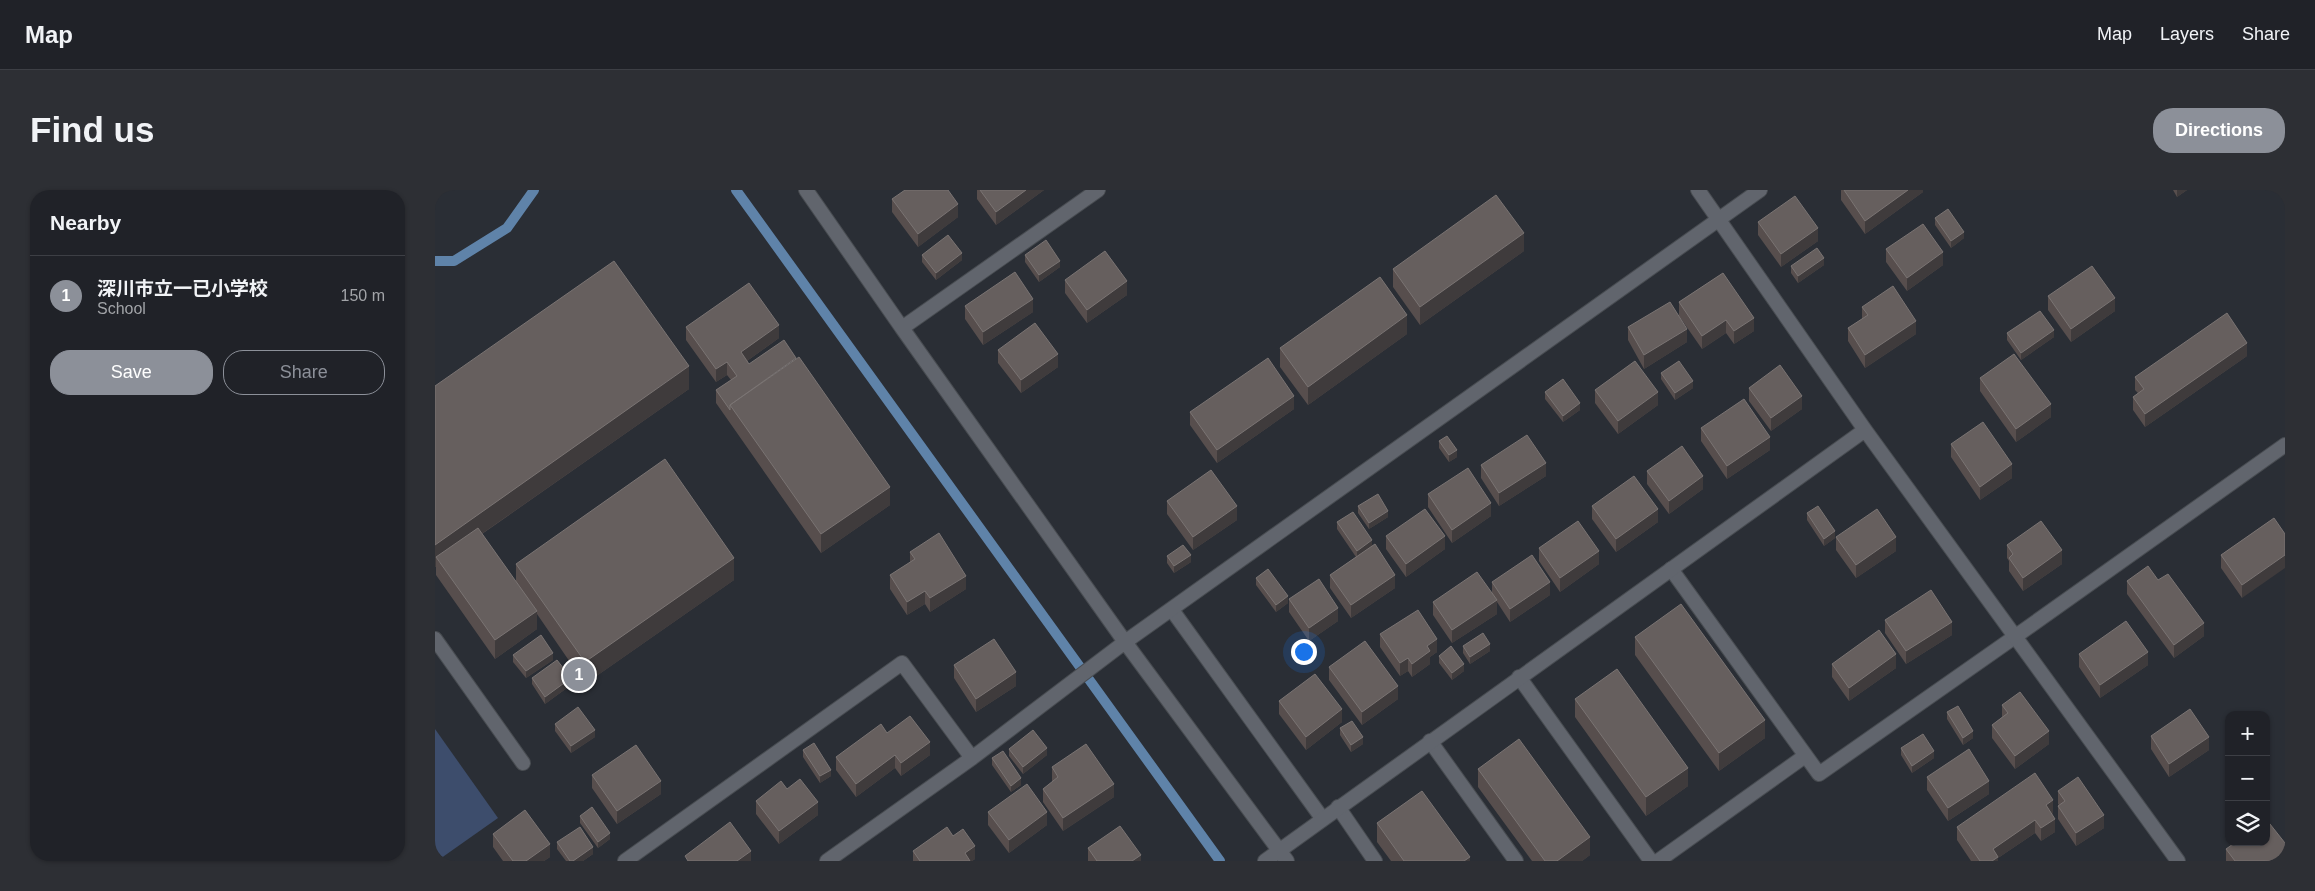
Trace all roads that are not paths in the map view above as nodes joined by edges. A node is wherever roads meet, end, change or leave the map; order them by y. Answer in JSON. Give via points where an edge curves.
{"nodes":[{"id":1,"x":806,"y":190,"type":"edge"},
{"id":2,"x":1097,"y":190,"type":"edge"},
{"id":3,"x":1698,"y":190,"type":"edge"},
{"id":4,"x":1760,"y":190,"type":"edge"},
{"id":5,"x":1719,"y":219,"type":"junction"},
{"id":6,"x":902,"y":328,"type":"junction"},
{"id":7,"x":1865,"y":430,"type":"junction"},
{"id":8,"x":2285,"y":444,"type":"edge"},
{"id":9,"x":1671,"y":569,"type":"junction"},
{"id":10,"x":1172,"y":610,"type":"junction"},
{"id":11,"x":2016,"y":636,"type":"junction"},
{"id":12,"x":435,"y":639,"type":"edge"},
{"id":13,"x":1125,"y":642,"type":"junction"},
{"id":14,"x":1519,"y":677,"type":"junction"},
{"id":15,"x":1430,"y":742,"type":"junction"},
{"id":16,"x":1805,"y":756,"type":"junction"},
{"id":17,"x":972,"y":758,"type":"junction"},
{"id":18,"x":523,"y":763,"type":"dead end"},
{"id":19,"x":1338,"y":807,"type":"junction"},
{"id":20,"x":1322,"y":818,"type":"junction"},
{"id":21,"x":1283,"y":856,"type":"edge"},
{"id":22,"x":625,"y":861,"type":"edge"},
{"id":23,"x":827,"y":861,"type":"edge"},
{"id":24,"x":1265,"y":861,"type":"edge"},
{"id":25,"x":1375,"y":861,"type":"edge"},
{"id":26,"x":1516,"y":861,"type":"edge"},
{"id":27,"x":1651,"y":861,"type":"edge"},
{"id":28,"x":1658,"y":861,"type":"edge"},
{"id":29,"x":2178,"y":861,"type":"edge"}],
"edges":[{"from":1,"to":6,"type":"street"},
{"from":2,"to":6,"type":"street"},
{"from":3,"to":5,"type":"street"},
{"from":4,"to":5,"type":"street"},
{"from":5,"to":7,"type":"street"},
{"from":5,"to":10,"type":"street"},
{"from":6,"to":13,"type":"street"},
{"from":7,"to":9,"type":"street"},
{"from":7,"to":11,"type":"street"},
{"from":8,"to":11,"type":"street"},
{"from":9,"to":14,"type":"street"},
{"from":9,"to":16,"type":"street"},
{"from":10,"to":13,"type":"street"},
{"from":10,"to":20,"type":"street"},
{"from":11,"to":16,"type":"street","via":[[1819,774]]},
{"from":11,"to":29,"type":"street"},
{"from":12,"to":18,"type":"street"},
{"from":13,"to":17,"type":"street"},
{"from":13,"to":21,"type":"street"},
{"from":14,"to":15,"type":"street"},
{"from":14,"to":27,"type":"street"},
{"from":15,"to":19,"type":"street"},
{"from":15,"to":26,"type":"street"},
{"from":16,"to":28,"type":"street"},
{"from":17,"to":22,"type":"street","via":[[902,662]]},
{"from":17,"to":23,"type":"street"},
{"from":19,"to":20,"type":"street"},
{"from":19,"to":25,"type":"street"},
{"from":20,"to":21,"type":"street"},
{"from":21,"to":24,"type":"street"}]}
